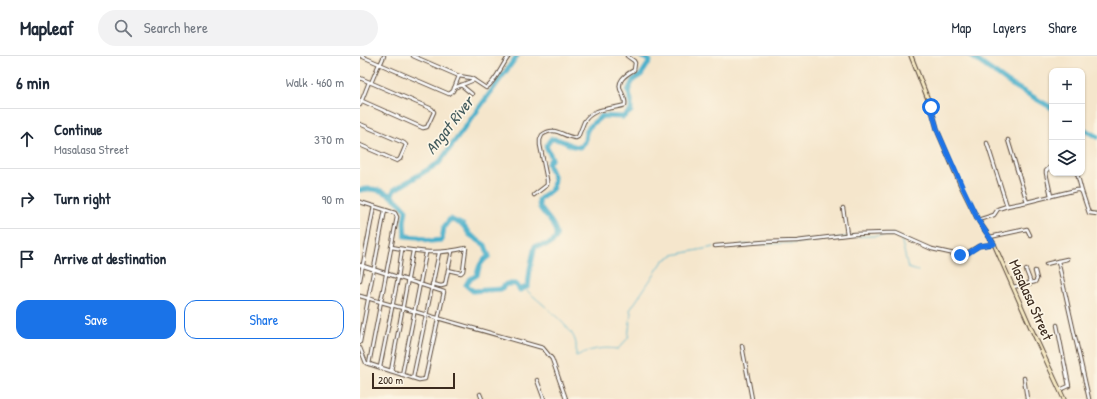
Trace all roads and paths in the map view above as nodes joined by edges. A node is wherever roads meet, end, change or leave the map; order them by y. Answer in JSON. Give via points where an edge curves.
{"nodes":[{"id":1,"x":361,"y":56,"type":"edge"},
{"id":2,"x":384,"y":56,"type":"edge"},
{"id":3,"x":413,"y":56,"type":"edge"},
{"id":4,"x":509,"y":56,"type":"edge"},
{"id":5,"x":627,"y":56,"type":"edge"},
{"id":6,"x":911,"y":56,"type":"edge"},
{"id":7,"x":380,"y":64,"type":"junction"},
{"id":8,"x":459,"y":76,"type":"junction"},
{"id":9,"x":360,"y":78,"type":"edge"},
{"id":10,"x":474,"y":80,"type":"junction"},
{"id":11,"x":370,"y":82,"type":"junction"},
{"id":12,"x":462,"y":85,"type":"junction"},
{"id":13,"x":454,"y":88,"type":"junction"},
{"id":14,"x":472,"y":94,"type":"dead end"},
{"id":15,"x":361,"y":100,"type":"edge"},
{"id":16,"x":360,"y":105,"type":"edge"},
{"id":17,"x":360,"y":124,"type":"edge"},
{"id":18,"x":1008,"y":140,"type":"dead end"},
{"id":19,"x":986,"y":143,"type":"dead end"},
{"id":20,"x":360,"y":145,"type":"edge"},
{"id":21,"x":1049,"y":168,"type":"dead end"},
{"id":22,"x":1078,"y":176,"type":"edge"},
{"id":23,"x":1082,"y":192,"type":"junction"},
{"id":24,"x":534,"y":195,"type":"dead end"},
{"id":25,"x":1051,"y":196,"type":"junction"},
{"id":26,"x":1027,"y":202,"type":"junction"},
{"id":27,"x":360,"y":203,"type":"edge"},
{"id":28,"x":374,"y":206,"type":"junction"},
{"id":29,"x":1007,"y":206,"type":"junction"},
{"id":30,"x":843,"y":208,"type":"dead end"},
{"id":31,"x":384,"y":210,"type":"junction"},
{"id":32,"x":1097,"y":214,"type":"edge"},
{"id":33,"x":978,"y":220,"type":"junction"},
{"id":34,"x":847,"y":234,"type":"junction"},
{"id":35,"x":1030,"y":235,"type":"dead end"},
{"id":36,"x":990,"y":237,"type":"junction"},
{"id":37,"x":754,"y":238,"type":"dead end"},
{"id":38,"x":755,"y":242,"type":"junction"},
{"id":39,"x":994,"y":244,"type":"junction"},
{"id":40,"x":715,"y":246,"type":"dead end"},
{"id":41,"x":391,"y":247,"type":"junction"},
{"id":42,"x":402,"y":249,"type":"junction"},
{"id":43,"x":413,"y":251,"type":"junction"},
{"id":44,"x":452,"y":252,"type":"junction"},
{"id":45,"x":426,"y":253,"type":"junction"},
{"id":46,"x":439,"y":253,"type":"junction"},
{"id":47,"x":1067,"y":259,"type":"dead end"},
{"id":48,"x":1058,"y":261,"type":"junction"},
{"id":49,"x":1046,"y":264,"type":"dead end"},
{"id":50,"x":361,"y":265,"type":"edge"},
{"id":51,"x":374,"y":270,"type":"junction"},
{"id":52,"x":448,"y":270,"type":"junction"},
{"id":53,"x":1026,"y":270,"type":"dead end"},
{"id":54,"x":1035,"y":271,"type":"dead end"},
{"id":55,"x":386,"y":274,"type":"junction"},
{"id":56,"x":398,"y":278,"type":"junction"},
{"id":57,"x":360,"y":280,"type":"edge"},
{"id":58,"x":408,"y":281,"type":"junction"},
{"id":59,"x":432,"y":284,"type":"junction"},
{"id":60,"x":1031,"y":284,"type":"junction"},
{"id":61,"x":420,"y":285,"type":"junction"},
{"id":62,"x":1013,"y":287,"type":"junction"},
{"id":63,"x":432,"y":289,"type":"junction"},
{"id":64,"x":360,"y":296,"type":"edge"},
{"id":65,"x":368,"y":299,"type":"junction"},
{"id":66,"x":380,"y":302,"type":"junction"},
{"id":67,"x":392,"y":305,"type":"junction"},
{"id":68,"x":403,"y":308,"type":"junction"},
{"id":69,"x":415,"y":312,"type":"junction"},
{"id":70,"x":426,"y":315,"type":"junction"},
{"id":71,"x":438,"y":318,"type":"junction"},
{"id":72,"x":1057,"y":325,"type":"dead end"},
{"id":73,"x":360,"y":342,"type":"edge"},
{"id":74,"x":742,"y":346,"type":"dead end"},
{"id":75,"x":360,"y":348,"type":"edge"},
{"id":76,"x":369,"y":364,"type":"junction"},
{"id":77,"x":380,"y":367,"type":"junction"},
{"id":78,"x":391,"y":371,"type":"junction"},
{"id":79,"x":402,"y":375,"type":"junction"},
{"id":80,"x":413,"y":378,"type":"junction"},
{"id":81,"x":1024,"y":378,"type":"dead end"},
{"id":82,"x":537,"y":380,"type":"dead end"},
{"id":83,"x":1060,"y":390,"type":"junction"},
{"id":84,"x":480,"y":394,"type":"dead end"},
{"id":85,"x":482,"y":399,"type":"edge"},
{"id":86,"x":544,"y":399,"type":"edge"},
{"id":87,"x":566,"y":399,"type":"edge"},
{"id":88,"x":752,"y":399,"type":"edge"},
{"id":89,"x":1027,"y":399,"type":"edge"},
{"id":90,"x":1064,"y":399,"type":"edge"},
{"id":91,"x":1089,"y":399,"type":"edge"}],
"edges":[{"from":1,"to":7,"type":"street"},
{"from":2,"to":7,"type":"street"},
{"from":3,"to":8,"type":"street"},
{"from":4,"to":10,"type":"street","via":[[488,87],[483,87]]},
{"from":5,"to":24,"type":"street","via":[[634,61],[635,67],[621,79],[620,91],[626,99],[625,105],[603,109],[589,115],[576,138],[555,131],[542,135],[540,144],[547,180],[544,188]]},
{"from":6,"to":33,"type":"street","name":"Masalasa Street","via":[[938,132]]},
{"from":7,"to":11,"type":"street"},
{"from":7,"to":13,"type":"street","via":[[446,93],[451,93]]},
{"from":8,"to":10,"type":"street"},
{"from":8,"to":13,"type":"street"},
{"from":9,"to":11,"type":"street"},
{"from":10,"to":12,"type":"street"},
{"from":11,"to":15,"type":"street"},
{"from":11,"to":15,"type":"street","via":[[432,109],[434,112],[427,127],[423,128]]},
{"from":12,"to":13,"type":"street"},
{"from":12,"to":14,"type":"street"},
{"from":15,"to":16,"type":"street"},
{"from":17,"to":20,"type":"street","via":[[406,145],[397,161]]},
{"from":18,"to":26,"type":"street"},
{"from":19,"to":29,"type":"street"},
{"from":21,"to":25,"type":"street","via":[[1046,173]]},
{"from":22,"to":23,"type":"street"},
{"from":23,"to":25,"type":"street","via":[[1076,190]]},
{"from":23,"to":32,"type":"street","via":[[1089,213]]},
{"from":25,"to":26,"type":"street"},
{"from":26,"to":29,"type":"street"},
{"from":27,"to":28,"type":"street"},
{"from":28,"to":31,"type":"street"},
{"from":28,"to":50,"type":"street"},
{"from":29,"to":33,"type":"street","via":[[998,209],[994,215]]},
{"from":30,"to":34,"type":"street"},
{"from":31,"to":41,"type":"street","via":[[395,213],[397,217]]},
{"from":31,"to":51,"type":"street"},
{"from":33,"to":36,"type":"street","name":"Masalasa Street"},
{"from":34,"to":38,"type":"street","via":[[796,241]]},
{"from":34,"to":39,"type":"street","via":[[896,233],[932,249],[958,255],[979,246]]},
{"from":35,"to":36,"type":"street","via":[[1027,229]]},
{"from":36,"to":39,"type":"street","name":"Masalasa Street"},
{"from":37,"to":38,"type":"street"},
{"from":38,"to":40,"type":"street"},
{"from":39,"to":62,"type":"street","name":"Masalasa Street"},
{"from":41,"to":42,"type":"street"},
{"from":41,"to":55,"type":"street"},
{"from":42,"to":43,"type":"street"},
{"from":42,"to":56,"type":"street"},
{"from":43,"to":45,"type":"street"},
{"from":43,"to":58,"type":"street"},
{"from":44,"to":46,"type":"street"},
{"from":44,"to":52,"type":"street"},
{"from":44,"to":52,"type":"street","via":[[466,248],[463,271],[462,273]]},
{"from":45,"to":46,"type":"street"},
{"from":45,"to":61,"type":"street"},
{"from":46,"to":59,"type":"street"},
{"from":47,"to":48,"type":"street"},
{"from":48,"to":49,"type":"street"},
{"from":48,"to":91,"type":"street"},
{"from":50,"to":51,"type":"street"},
{"from":50,"to":57,"type":"street"},
{"from":51,"to":55,"type":"street"},
{"from":51,"to":65,"type":"street"},
{"from":52,"to":59,"type":"street","via":[[444,286]]},
{"from":53,"to":60,"type":"street"},
{"from":54,"to":60,"type":"street","via":[[1036,282]]},
{"from":55,"to":56,"type":"street"},
{"from":55,"to":66,"type":"street"},
{"from":56,"to":58,"type":"street"},
{"from":56,"to":67,"type":"street"},
{"from":58,"to":61,"type":"street"},
{"from":58,"to":68,"type":"street"},
{"from":59,"to":63,"type":"street"},
{"from":60,"to":62,"type":"street"},
{"from":61,"to":63,"type":"street"},
{"from":61,"to":69,"type":"street"},
{"from":62,"to":83,"type":"street","name":"Masalasa Street"},
{"from":63,"to":70,"type":"street"},
{"from":63,"to":71,"type":"street","via":[[444,292]]},
{"from":64,"to":65,"type":"street"},
{"from":65,"to":66,"type":"street"},
{"from":65,"to":73,"type":"street"},
{"from":66,"to":67,"type":"street"},
{"from":66,"to":76,"type":"street"},
{"from":67,"to":68,"type":"street"},
{"from":67,"to":77,"type":"street"},
{"from":68,"to":69,"type":"street"},
{"from":68,"to":78,"type":"street"},
{"from":69,"to":70,"type":"street"},
{"from":69,"to":79,"type":"street"},
{"from":70,"to":71,"type":"street"},
{"from":70,"to":80,"type":"street"},
{"from":71,"to":80,"type":"street","via":[[425,379]]},
{"from":71,"to":87,"type":"street","via":[[543,348],[552,359]]},
{"from":72,"to":83,"type":"street","via":[[1069,386]]},
{"from":74,"to":88,"type":"street"},
{"from":75,"to":76,"type":"street","via":[[366,363]]},
{"from":76,"to":77,"type":"street"},
{"from":77,"to":78,"type":"street"},
{"from":78,"to":79,"type":"street"},
{"from":79,"to":80,"type":"street"},
{"from":81,"to":89,"type":"street"},
{"from":82,"to":86,"type":"street"},
{"from":83,"to":90,"type":"street","name":"Masalasa Street"},
{"from":84,"to":85,"type":"street"}]}
